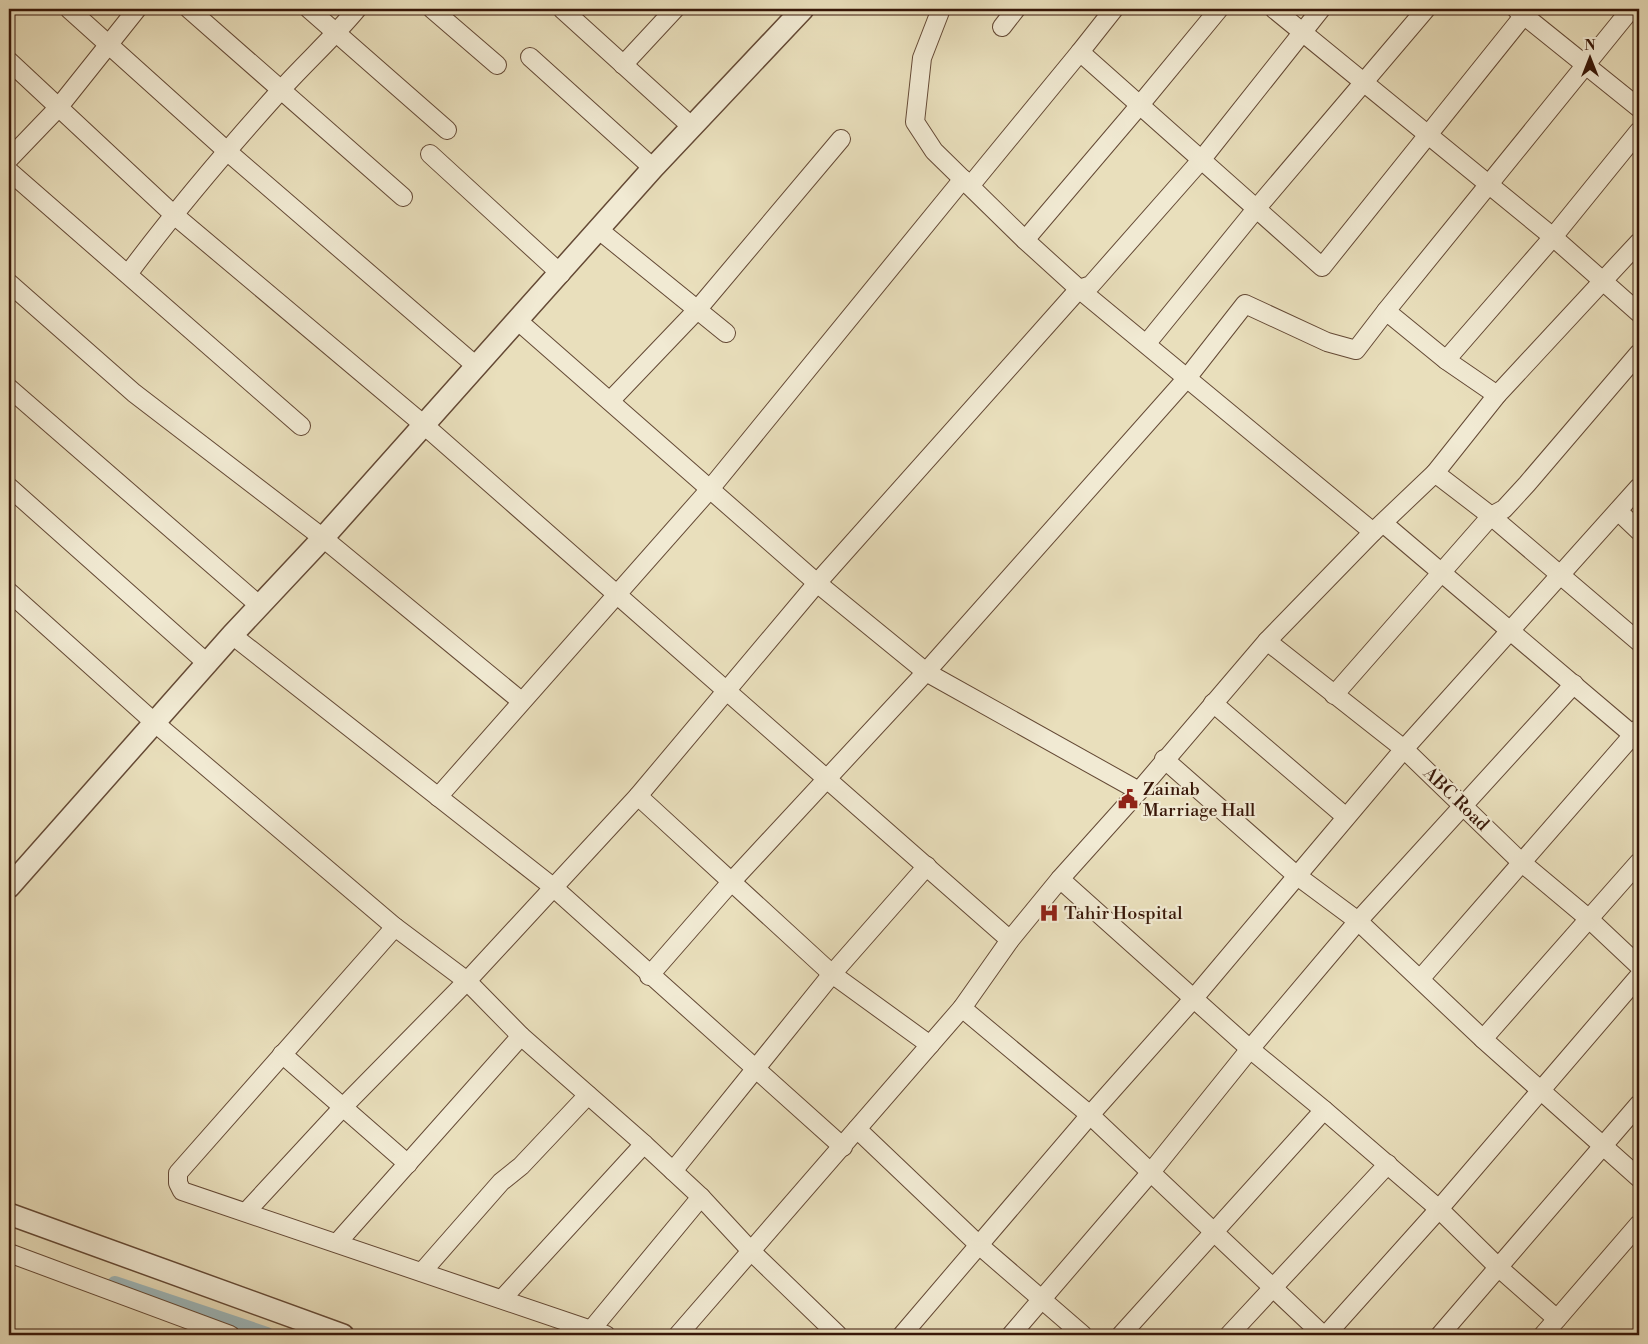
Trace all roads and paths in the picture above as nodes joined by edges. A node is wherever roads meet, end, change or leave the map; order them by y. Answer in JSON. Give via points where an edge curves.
{"nodes":[{"id":1,"x":69,"y":9,"type":"edge"},
{"id":2,"x":137,"y":9,"type":"edge"},
{"id":3,"x":188,"y":9,"type":"edge"},
{"id":4,"x":309,"y":9,"type":"edge"},
{"id":5,"x":357,"y":9,"type":"edge"},
{"id":6,"x":432,"y":9,"type":"edge"},
{"id":7,"x":562,"y":9,"type":"edge"},
{"id":8,"x":675,"y":9,"type":"edge"},
{"id":9,"x":941,"y":9,"type":"edge"},
{"id":10,"x":1016,"y":9,"type":"edge"},
{"id":11,"x":1114,"y":9,"type":"edge"},
{"id":12,"x":1219,"y":9,"type":"edge"},
{"id":13,"x":1274,"y":9,"type":"edge"},
{"id":14,"x":1321,"y":9,"type":"edge"},
{"id":15,"x":1426,"y":9,"type":"edge"},
{"id":16,"x":1631,"y":9,"type":"edge"},
{"id":17,"x":1523,"y":11,"type":"edge"},
{"id":18,"x":795,"y":12,"type":"edge"},
{"id":19,"x":1002,"y":27,"type":"dead end"},
{"id":20,"x":1303,"y":33,"type":"junction"},
{"id":21,"x":337,"y":34,"type":"junction"},
{"id":22,"x":108,"y":46,"type":"junction"},
{"id":23,"x":1080,"y":52,"type":"junction"},
{"id":24,"x":530,"y":57,"type":"dead end"},
{"id":25,"x":9,"y":61,"type":"edge"},
{"id":26,"x":497,"y":65,"type":"dead end"},
{"id":27,"x":622,"y":65,"type":"junction"},
{"id":28,"x":1585,"y":65,"type":"junction"},
{"id":29,"x":1365,"y":80,"type":"junction"},
{"id":30,"x":280,"y":91,"type":"junction"},
{"id":31,"x":1140,"y":106,"type":"junction"},
{"id":32,"x":58,"y":108,"type":"junction"},
{"id":33,"x":1639,"y":108,"type":"edge"},
{"id":34,"x":691,"y":126,"type":"junction"},
{"id":35,"x":447,"y":130,"type":"dead end"},
{"id":36,"x":1639,"y":131,"type":"edge"},
{"id":37,"x":1427,"y":134,"type":"junction"},
{"id":38,"x":841,"y":139,"type":"dead end"},
{"id":39,"x":228,"y":152,"type":"junction"},
{"id":40,"x":430,"y":154,"type":"dead end"},
{"id":41,"x":9,"y":159,"type":"edge"},
{"id":42,"x":1202,"y":159,"type":"junction"},
{"id":43,"x":653,"y":168,"type":"junction"},
{"id":44,"x":9,"y":171,"type":"edge"},
{"id":45,"x":967,"y":183,"type":"junction"},
{"id":46,"x":1488,"y":185,"type":"junction"},
{"id":47,"x":403,"y":197,"type":"dead end"},
{"id":48,"x":1256,"y":209,"type":"junction"},
{"id":49,"x":173,"y":214,"type":"junction"},
{"id":50,"x":599,"y":230,"type":"junction"},
{"id":51,"x":1553,"y":237,"type":"junction"},
{"id":52,"x":1025,"y":240,"type":"junction"},
{"id":53,"x":1639,"y":242,"type":"edge"},
{"id":54,"x":128,"y":274,"type":"junction"},
{"id":55,"x":561,"y":274,"type":"junction"},
{"id":56,"x":1603,"y":281,"type":"junction"},
{"id":57,"x":9,"y":282,"type":"edge"},
{"id":58,"x":1080,"y":289,"type":"junction"},
{"id":59,"x":697,"y":310,"type":"junction"},
{"id":60,"x":1386,"y":311,"type":"junction"},
{"id":61,"x":1639,"y":313,"type":"edge"},
{"id":62,"x":517,"y":320,"type":"junction"},
{"id":63,"x":726,"y":334,"type":"dead end"},
{"id":64,"x":1147,"y":343,"type":"junction"},
{"id":65,"x":1639,"y":353,"type":"edge"},
{"id":66,"x":1446,"y":360,"type":"junction"},
{"id":67,"x":475,"y":365,"type":"junction"},
{"id":68,"x":1187,"y":378,"type":"junction"},
{"id":69,"x":9,"y":388,"type":"edge"},
{"id":70,"x":1497,"y":395,"type":"junction"},
{"id":71,"x":610,"y":401,"type":"junction"},
{"id":72,"x":424,"y":425,"type":"junction"},
{"id":73,"x":301,"y":426,"type":"dead end"},
{"id":74,"x":1435,"y":473,"type":"junction"},
{"id":75,"x":9,"y":487,"type":"edge"},
{"id":76,"x":1639,"y":487,"type":"edge"},
{"id":77,"x":710,"y":489,"type":"junction"},
{"id":78,"x":1618,"y":511,"type":"junction"},
{"id":79,"x":1491,"y":516,"type":"junction"},
{"id":80,"x":1378,"y":527,"type":"junction"},
{"id":81,"x":1639,"y":531,"type":"edge"},
{"id":82,"x":322,"y":538,"type":"junction"},
{"id":83,"x":1442,"y":572,"type":"junction"},
{"id":84,"x":1559,"y":575,"type":"junction"},
{"id":85,"x":817,"y":583,"type":"junction"},
{"id":86,"x":9,"y":592,"type":"edge"},
{"id":87,"x":617,"y":595,"type":"junction"},
{"id":88,"x":260,"y":606,"type":"junction"},
{"id":89,"x":1510,"y":630,"type":"junction"},
{"id":90,"x":232,"y":635,"type":"junction"},
{"id":91,"x":1267,"y":641,"type":"junction"},
{"id":92,"x":1639,"y":642,"type":"edge"},
{"id":93,"x":208,"y":664,"type":"junction"},
{"id":94,"x":926,"y":672,"type":"junction"},
{"id":95,"x":1574,"y":684,"type":"junction"},
{"id":96,"x":725,"y":691,"type":"junction"},
{"id":97,"x":1334,"y":695,"type":"junction"},
{"id":98,"x":521,"y":701,"type":"junction"},
{"id":99,"x":1213,"y":703,"type":"junction"},
{"id":100,"x":155,"y":723,"type":"junction"},
{"id":101,"x":1636,"y":732,"type":"edge"},
{"id":102,"x":1404,"y":749,"type":"junction"},
{"id":103,"x":1164,"y":759,"type":"junction"},
{"id":104,"x":829,"y":780,"type":"junction"},
{"id":105,"x":1139,"y":791,"type":"junction"},
{"id":106,"x":638,"y":796,"type":"junction"},
{"id":107,"x":438,"y":797,"type":"junction"},
{"id":108,"x":1462,"y":806,"type":"junction"},
{"id":109,"x":1346,"y":818,"type":"junction"},
{"id":110,"x":1521,"y":862,"type":"junction"},
{"id":111,"x":1639,"y":862,"type":"edge"},
{"id":112,"x":927,"y":866,"type":"junction"},
{"id":113,"x":1296,"y":875,"type":"junction"},
{"id":114,"x":1060,"y":879,"type":"junction"},
{"id":115,"x":732,"y":881,"type":"junction"},
{"id":116,"x":9,"y":887,"type":"edge"},
{"id":117,"x":553,"y":888,"type":"junction"},
{"id":118,"x":1588,"y":918,"type":"junction"},
{"id":119,"x":1358,"y":920,"type":"junction"},
{"id":120,"x":395,"y":927,"type":"junction"},
{"id":121,"x":1010,"y":940,"type":"junction"},
{"id":122,"x":1639,"y":966,"type":"edge"},
{"id":123,"x":832,"y":974,"type":"junction"},
{"id":124,"x":649,"y":976,"type":"junction"},
{"id":125,"x":1639,"y":976,"type":"edge"},
{"id":126,"x":1421,"y":978,"type":"junction"},
{"id":127,"x":467,"y":981,"type":"junction"},
{"id":128,"x":1194,"y":998,"type":"junction"},
{"id":129,"x":962,"y":1008,"type":"junction"},
{"id":130,"x":521,"y":1036,"type":"junction"},
{"id":131,"x":1483,"y":1039,"type":"junction"},
{"id":132,"x":930,"y":1045,"type":"junction"},
{"id":133,"x":1250,"y":1049,"type":"junction"},
{"id":134,"x":282,"y":1054,"type":"junction"},
{"id":135,"x":755,"y":1069,"type":"junction"},
{"id":136,"x":1541,"y":1091,"type":"junction"},
{"id":137,"x":588,"y":1095,"type":"junction"},
{"id":138,"x":1639,"y":1104,"type":"edge"},
{"id":139,"x":343,"y":1107,"type":"junction"},
{"id":140,"x":1324,"y":1110,"type":"junction"},
{"id":141,"x":1090,"y":1115,"type":"junction"},
{"id":142,"x":857,"y":1129,"type":"junction"},
{"id":143,"x":644,"y":1144,"type":"junction"},
{"id":144,"x":1603,"y":1146,"type":"junction"},
{"id":145,"x":843,"y":1147,"type":"junction"},
{"id":146,"x":408,"y":1164,"type":"junction"},
{"id":147,"x":1388,"y":1164,"type":"junction"},
{"id":148,"x":673,"y":1171,"type":"junction"},
{"id":149,"x":1151,"y":1172,"type":"junction"},
{"id":150,"x":1639,"y":1178,"type":"edge"},
{"id":151,"x":701,"y":1197,"type":"junction"},
{"id":152,"x":1439,"y":1209,"type":"junction"},
{"id":153,"x":246,"y":1212,"type":"junction"},
{"id":154,"x":9,"y":1214,"type":"edge"},
{"id":155,"x":1639,"y":1224,"type":"edge"},
{"id":156,"x":1215,"y":1232,"type":"junction"},
{"id":157,"x":337,"y":1243,"type":"junction"},
{"id":158,"x":980,"y":1246,"type":"junction"},
{"id":159,"x":752,"y":1252,"type":"junction"},
{"id":160,"x":9,"y":1253,"type":"edge"},
{"id":161,"x":1498,"y":1267,"type":"junction"},
{"id":162,"x":422,"y":1272,"type":"junction"},
{"id":163,"x":1271,"y":1289,"type":"junction"},
{"id":164,"x":1043,"y":1298,"type":"junction"},
{"id":165,"x":502,"y":1299,"type":"junction"},
{"id":166,"x":1557,"y":1318,"type":"junction"},
{"id":167,"x":598,"y":1333,"type":"edge"},
{"id":168,"x":230,"y":1335,"type":"edge"},
{"id":169,"x":343,"y":1335,"type":"edge"},
{"id":170,"x":678,"y":1335,"type":"edge"},
{"id":171,"x":838,"y":1335,"type":"edge"},
{"id":172,"x":902,"y":1335,"type":"edge"},
{"id":173,"x":1011,"y":1335,"type":"edge"},
{"id":174,"x":1083,"y":1335,"type":"edge"},
{"id":175,"x":1121,"y":1335,"type":"edge"},
{"id":176,"x":1230,"y":1335,"type":"edge"},
{"id":177,"x":1325,"y":1335,"type":"edge"},
{"id":178,"x":1440,"y":1335,"type":"edge"},
{"id":179,"x":1543,"y":1335,"type":"edge"}],
"edges":[{"from":1,"to":22,"type":"street"},
{"from":2,"to":22,"type":"street"},
{"from":3,"to":30,"type":"street"},
{"from":4,"to":21,"type":"street"},
{"from":5,"to":21,"type":"street"},
{"from":6,"to":26,"type":"street"},
{"from":7,"to":27,"type":"street"},
{"from":8,"to":27,"type":"street"},
{"from":9,"to":45,"type":"street","via":[[922,58],[915,122],[934,151]]},
{"from":10,"to":19,"type":"street"},
{"from":11,"to":23,"type":"street"},
{"from":12,"to":31,"type":"street"},
{"from":13,"to":20,"type":"street"},
{"from":14,"to":20,"type":"street"},
{"from":15,"to":29,"type":"street"},
{"from":16,"to":28,"type":"street"},
{"from":17,"to":28,"type":"street"},
{"from":17,"to":37,"type":"street"},
{"from":18,"to":34,"type":"street"},
{"from":20,"to":29,"type":"street"},
{"from":20,"to":42,"type":"street"},
{"from":21,"to":30,"type":"street"},
{"from":21,"to":35,"type":"street"},
{"from":22,"to":32,"type":"street"},
{"from":22,"to":39,"type":"street"},
{"from":23,"to":31,"type":"street"},
{"from":23,"to":45,"type":"street"},
{"from":24,"to":43,"type":"street"},
{"from":25,"to":32,"type":"street"},
{"from":27,"to":34,"type":"street"},
{"from":28,"to":33,"type":"street"},
{"from":28,"to":46,"type":"street"},
{"from":29,"to":37,"type":"street"},
{"from":29,"to":48,"type":"street"},
{"from":30,"to":39,"type":"street"},
{"from":30,"to":47,"type":"street"},
{"from":31,"to":42,"type":"street"},
{"from":31,"to":52,"type":"street"},
{"from":32,"to":41,"type":"street"},
{"from":32,"to":49,"type":"street"},
{"from":34,"to":43,"type":"street"},
{"from":36,"to":51,"type":"street"},
{"from":37,"to":46,"type":"street"},
{"from":37,"to":48,"type":"street","via":[[1322,267]]},
{"from":38,"to":59,"type":"street"},
{"from":39,"to":49,"type":"street"},
{"from":39,"to":67,"type":"street"},
{"from":40,"to":55,"type":"street"},
{"from":42,"to":48,"type":"street"},
{"from":42,"to":58,"type":"street","via":[[1091,285]]},
{"from":43,"to":50,"type":"street"},
{"from":44,"to":54,"type":"street"},
{"from":45,"to":52,"type":"street"},
{"from":45,"to":77,"type":"street"},
{"from":46,"to":51,"type":"street"},
{"from":46,"to":60,"type":"street"},
{"from":48,"to":64,"type":"street"},
{"from":49,"to":54,"type":"street"},
{"from":49,"to":72,"type":"street"},
{"from":50,"to":55,"type":"street"},
{"from":50,"to":59,"type":"street"},
{"from":51,"to":56,"type":"street"},
{"from":51,"to":66,"type":"street"},
{"from":52,"to":58,"type":"street"},
{"from":53,"to":56,"type":"street"},
{"from":54,"to":73,"type":"street"},
{"from":55,"to":62,"type":"street"},
{"from":56,"to":61,"type":"street"},
{"from":56,"to":70,"type":"street"},
{"from":57,"to":82,"type":"street","via":[[134,393]]},
{"from":58,"to":64,"type":"street"},
{"from":58,"to":85,"type":"street"},
{"from":59,"to":63,"type":"street"},
{"from":59,"to":71,"type":"street"},
{"from":60,"to":66,"type":"street"},
{"from":60,"to":68,"type":"street","via":[[1356,350],[1327,342],[1245,304]]},
{"from":62,"to":67,"type":"street"},
{"from":62,"to":71,"type":"street"},
{"from":64,"to":68,"type":"street"},
{"from":65,"to":79,"type":"street","via":[[1528,484],[1504,509]]},
{"from":66,"to":70,"type":"street"},
{"from":67,"to":72,"type":"street"},
{"from":68,"to":80,"type":"street"},
{"from":68,"to":94,"type":"street"},
{"from":69,"to":88,"type":"street"},
{"from":70,"to":74,"type":"street"},
{"from":71,"to":77,"type":"street"},
{"from":72,"to":82,"type":"street"},
{"from":72,"to":87,"type":"street"},
{"from":74,"to":79,"type":"street"},
{"from":74,"to":80,"type":"street"},
{"from":75,"to":93,"type":"street"},
{"from":76,"to":78,"type":"street"},
{"from":77,"to":85,"type":"street"},
{"from":77,"to":87,"type":"street"},
{"from":78,"to":81,"type":"street"},
{"from":78,"to":84,"type":"street"},
{"from":79,"to":83,"type":"street"},
{"from":79,"to":84,"type":"street"},
{"from":80,"to":83,"type":"street"},
{"from":80,"to":91,"type":"street"},
{"from":82,"to":88,"type":"street"},
{"from":82,"to":98,"type":"street"},
{"from":83,"to":89,"type":"street"},
{"from":83,"to":97,"type":"street"},
{"from":84,"to":89,"type":"street"},
{"from":84,"to":92,"type":"street"},
{"from":85,"to":94,"type":"street"},
{"from":85,"to":96,"type":"street"},
{"from":86,"to":100,"type":"street"},
{"from":87,"to":96,"type":"street"},
{"from":87,"to":98,"type":"street"},
{"from":88,"to":90,"type":"street"},
{"from":89,"to":95,"type":"street"},
{"from":89,"to":102,"type":"street"},
{"from":90,"to":93,"type":"street"},
{"from":90,"to":107,"type":"street"},
{"from":91,"to":97,"type":"street","name":"ABC Road"},
{"from":91,"to":99,"type":"street"},
{"from":93,"to":100,"type":"street"},
{"from":94,"to":104,"type":"street"},
{"from":94,"to":105,"type":"street"},
{"from":95,"to":101,"type":"street"},
{"from":95,"to":108,"type":"street"},
{"from":96,"to":104,"type":"street"},
{"from":96,"to":106,"type":"street"},
{"from":97,"to":102,"type":"street","name":"ABC Road"},
{"from":98,"to":107,"type":"street"},
{"from":99,"to":103,"type":"street"},
{"from":99,"to":109,"type":"street"},
{"from":100,"to":116,"type":"street"},
{"from":100,"to":120,"type":"street"},
{"from":101,"to":110,"type":"street"},
{"from":102,"to":108,"type":"street","name":"ABC Road"},
{"from":102,"to":109,"type":"street"},
{"from":103,"to":105,"type":"street"},
{"from":103,"to":113,"type":"street"},
{"from":104,"to":112,"type":"street"},
{"from":104,"to":115,"type":"street"},
{"from":105,"to":114,"type":"street"},
{"from":106,"to":115,"type":"street"},
{"from":106,"to":117,"type":"street"},
{"from":107,"to":117,"type":"street"},
{"from":108,"to":110,"type":"street","name":"ABC Road"},
{"from":108,"to":119,"type":"street"},
{"from":109,"to":113,"type":"street"},
{"from":110,"to":118,"type":"street","name":"ABC Road"},
{"from":110,"to":126,"type":"street"},
{"from":111,"to":118,"type":"street"},
{"from":112,"to":121,"type":"street"},
{"from":112,"to":123,"type":"street"},
{"from":113,"to":119,"type":"street"},
{"from":113,"to":128,"type":"street"},
{"from":114,"to":121,"type":"street"},
{"from":114,"to":128,"type":"street"},
{"from":115,"to":123,"type":"street"},
{"from":115,"to":124,"type":"street"},
{"from":117,"to":124,"type":"street"},
{"from":117,"to":127,"type":"street"},
{"from":118,"to":122,"type":"street","name":"ABC Road"},
{"from":118,"to":131,"type":"street"},
{"from":119,"to":126,"type":"street"},
{"from":119,"to":133,"type":"street"},
{"from":120,"to":127,"type":"street"},
{"from":120,"to":134,"type":"street"},
{"from":121,"to":129,"type":"street"},
{"from":123,"to":132,"type":"street"},
{"from":123,"to":135,"type":"street"},
{"from":124,"to":135,"type":"street"},
{"from":125,"to":136,"type":"street"},
{"from":126,"to":131,"type":"street"},
{"from":127,"to":130,"type":"street"},
{"from":127,"to":139,"type":"street"},
{"from":128,"to":133,"type":"street"},
{"from":128,"to":141,"type":"street"},
{"from":129,"to":132,"type":"street"},
{"from":129,"to":141,"type":"street"},
{"from":130,"to":137,"type":"street"},
{"from":130,"to":146,"type":"street"},
{"from":131,"to":136,"type":"street"},
{"from":132,"to":142,"type":"street"},
{"from":133,"to":140,"type":"street"},
{"from":133,"to":149,"type":"street"},
{"from":134,"to":139,"type":"street"},
{"from":134,"to":153,"type":"street","via":[[178,1173],[182,1191]]},
{"from":135,"to":145,"type":"street"},
{"from":135,"to":148,"type":"street"},
{"from":136,"to":144,"type":"street"},
{"from":136,"to":152,"type":"street"},
{"from":137,"to":143,"type":"street"},
{"from":137,"to":162,"type":"street","via":[[521,1166],[501,1182]]},
{"from":138,"to":144,"type":"street"},
{"from":139,"to":146,"type":"street"},
{"from":139,"to":153,"type":"street"},
{"from":140,"to":147,"type":"street"},
{"from":140,"to":156,"type":"street"},
{"from":141,"to":149,"type":"street"},
{"from":141,"to":158,"type":"street"},
{"from":142,"to":145,"type":"street"},
{"from":142,"to":158,"type":"street"},
{"from":143,"to":148,"type":"street"},
{"from":143,"to":165,"type":"street"},
{"from":144,"to":150,"type":"street"},
{"from":144,"to":161,"type":"street"},
{"from":145,"to":159,"type":"street"},
{"from":146,"to":157,"type":"street"},
{"from":147,"to":152,"type":"street"},
{"from":147,"to":163,"type":"street"},
{"from":148,"to":151,"type":"street"},
{"from":149,"to":156,"type":"street"},
{"from":149,"to":164,"type":"street"},
{"from":151,"to":159,"type":"street"},
{"from":151,"to":167,"type":"street"},
{"from":152,"to":161,"type":"street"},
{"from":152,"to":177,"type":"street"},
{"from":153,"to":157,"type":"street"},
{"from":154,"to":169,"type":"street"},
{"from":155,"to":166,"type":"street"},
{"from":156,"to":163,"type":"street"},
{"from":156,"to":175,"type":"street"},
{"from":157,"to":162,"type":"street"},
{"from":158,"to":164,"type":"street"},
{"from":158,"to":172,"type":"street"},
{"from":159,"to":170,"type":"street"},
{"from":159,"to":171,"type":"street"},
{"from":160,"to":168,"type":"street"},
{"from":161,"to":166,"type":"street"},
{"from":161,"to":178,"type":"street"},
{"from":162,"to":165,"type":"street"},
{"from":163,"to":176,"type":"street"},
{"from":163,"to":177,"type":"street"},
{"from":164,"to":173,"type":"street"},
{"from":164,"to":174,"type":"street"},
{"from":165,"to":167,"type":"street"},
{"from":166,"to":179,"type":"street"}]}
